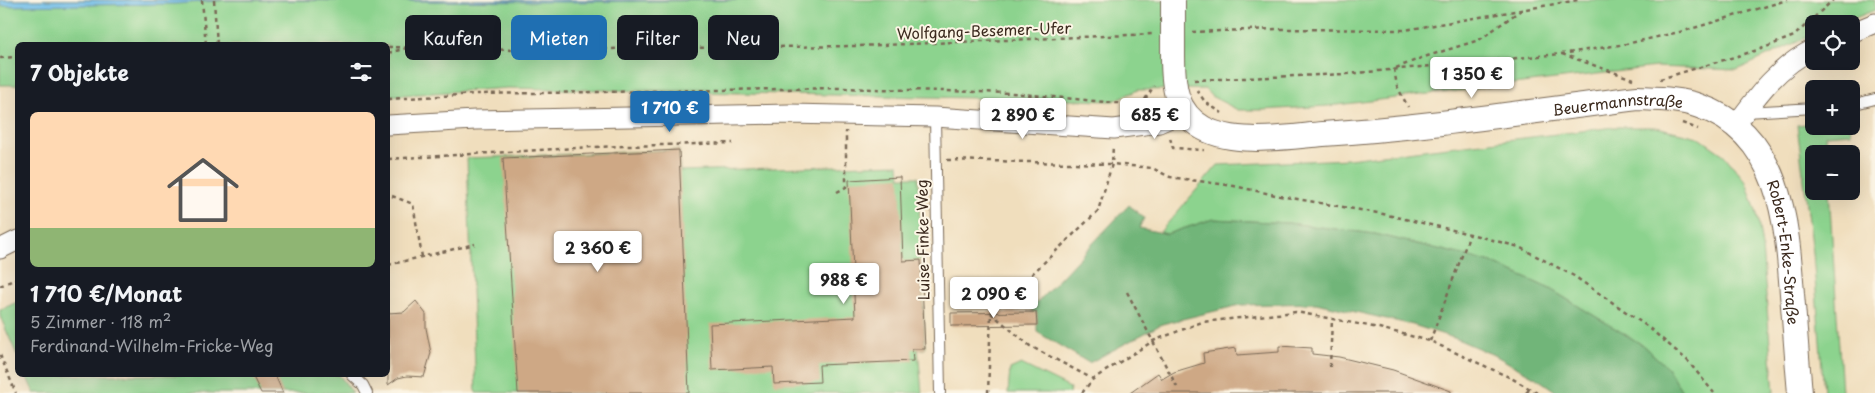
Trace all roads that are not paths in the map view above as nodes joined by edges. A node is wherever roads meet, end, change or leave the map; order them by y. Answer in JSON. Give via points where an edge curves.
{"nodes":[{"id":1,"x":1172,"y":0,"type":"edge"},
{"id":2,"x":1875,"y":23,"type":"edge"},
{"id":3,"x":1860,"y":29,"type":"edge"},
{"id":4,"x":1805,"y":55,"type":"edge"},
{"id":5,"x":1875,"y":99,"type":"edge"},
{"id":6,"x":1860,"y":103,"type":"edge"},
{"id":7,"x":1805,"y":109,"type":"edge"},
{"id":8,"x":1184,"y":112,"type":"junction"},
{"id":9,"x":935,"y":117,"type":"junction"},
{"id":10,"x":1740,"y":119,"type":"junction"},
{"id":11,"x":390,"y":125,"type":"edge"},
{"id":12,"x":15,"y":242,"type":"edge"},
{"id":13,"x":0,"y":249,"type":"edge"},
{"id":14,"x":354,"y":377,"type":"edge"},
{"id":15,"x":365,"y":389,"type":"edge"},
{"id":16,"x":940,"y":393,"type":"edge"},
{"id":17,"x":1800,"y":393,"type":"edge"}],
"edges":[{"from":1,"to":8,"type":"street","bridge":true,"via":[[1173,82]]},
{"from":2,"to":3,"type":"street"},
{"from":4,"to":10,"type":"street","via":[[1773,78]]},
{"from":5,"to":6,"type":"lane"},
{"from":7,"to":10,"type":"lane"},
{"from":8,"to":9,"type":"street","via":[[1159,123],[1114,129]]},
{"from":8,"to":10,"type":"street","name":"Beuermannstraße","via":[[1204,129],[1236,138],[1384,130],[1638,98],[1674,100],[1699,106],[1721,117]]},
{"from":9,"to":11,"type":"street","via":[[732,114]]},
{"from":9,"to":16,"type":"lane","name":"Luise-Finke-Weg"},
{"from":10,"to":17,"type":"street","name":"Robert-Enke-Straße","via":[[1762,155],[1780,198],[1790,255]]},
{"from":12,"to":13,"type":"street"},
{"from":14,"to":15,"type":"lane"}]}
